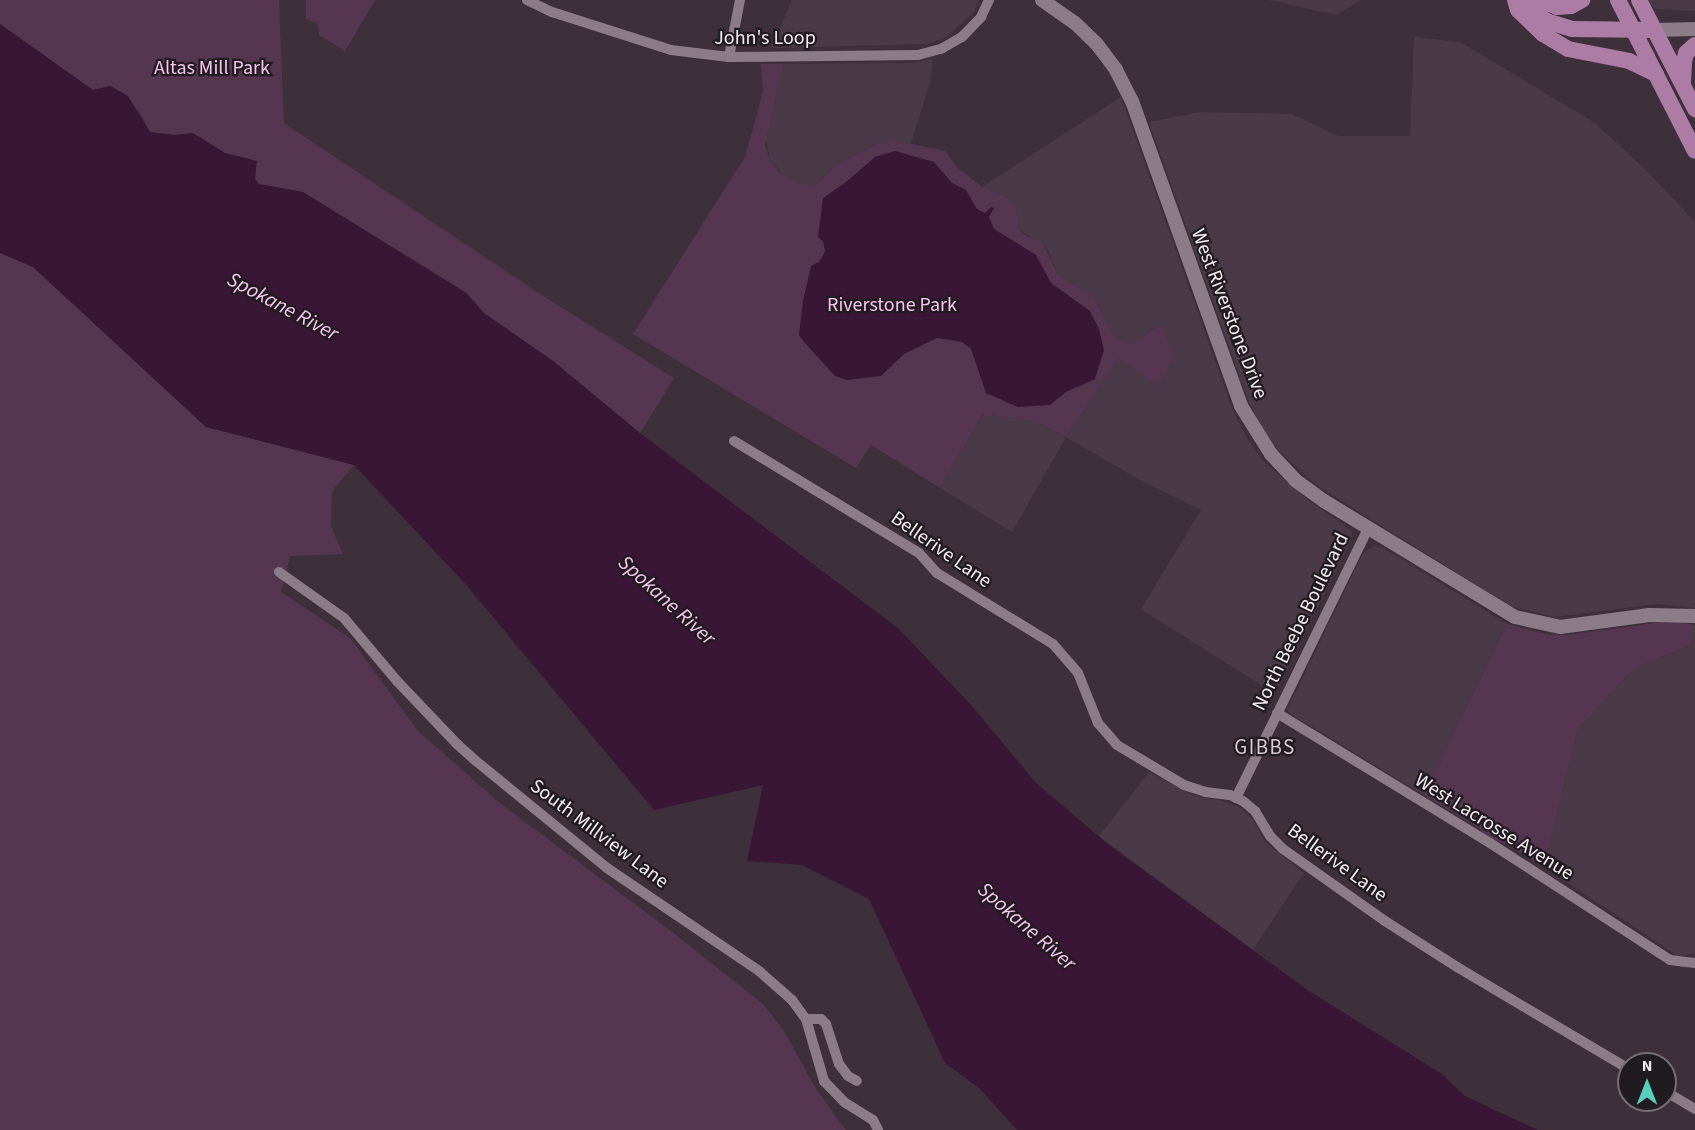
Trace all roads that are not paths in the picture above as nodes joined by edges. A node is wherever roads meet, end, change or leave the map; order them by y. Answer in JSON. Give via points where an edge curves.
{"nodes":[{"id":1,"x":526,"y":0,"type":"edge"},
{"id":2,"x":740,"y":0,"type":"edge"},
{"id":3,"x":989,"y":0,"type":"edge"},
{"id":4,"x":1042,"y":0,"type":"edge"},
{"id":5,"x":1515,"y":0,"type":"edge"},
{"id":6,"x":1523,"y":0,"type":"edge"},
{"id":7,"x":1540,"y":0,"type":"edge"},
{"id":8,"x":1582,"y":0,"type":"edge"},
{"id":9,"x":1618,"y":0,"type":"edge"},
{"id":10,"x":1639,"y":0,"type":"edge"},
{"id":11,"x":1695,"y":29,"type":"edge"},
{"id":12,"x":1655,"y":30,"type":"junction"},
{"id":13,"x":1635,"y":31,"type":"junction"},
{"id":14,"x":1695,"y":45,"type":"edge"},
{"id":15,"x":729,"y":57,"type":"junction"},
{"id":16,"x":1656,"y":74,"type":"junction"},
{"id":17,"x":1684,"y":86,"type":"junction"},
{"id":18,"x":1695,"y":109,"type":"edge"},
{"id":19,"x":1695,"y":151,"type":"edge"},
{"id":20,"x":734,"y":441,"type":"dead end"},
{"id":21,"x":1368,"y":528,"type":"junction"},
{"id":22,"x":279,"y":572,"type":"dead end"},
{"id":23,"x":1695,"y":616,"type":"edge"},
{"id":24,"x":1276,"y":713,"type":"junction"},
{"id":25,"x":1236,"y":798,"type":"junction"},
{"id":26,"x":1695,"y":963,"type":"edge"},
{"id":27,"x":806,"y":1019,"type":"junction"},
{"id":28,"x":1617,"y":1062,"type":"edge"},
{"id":29,"x":857,"y":1081,"type":"dead end"},
{"id":30,"x":1677,"y":1098,"type":"edge"},
{"id":31,"x":1695,"y":1109,"type":"edge"},
{"id":32,"x":878,"y":1130,"type":"edge"}],
"edges":[{"from":1,"to":15,"type":"street","name":"John's Loop","via":[[671,50]]},
{"from":2,"to":15,"type":"street"},
{"from":3,"to":15,"type":"street","name":"John's Loop","via":[[962,37],[941,49],[918,55]]},
{"from":4,"to":21,"type":"street","name":"West Riverstone Drive","via":[[1096,43],[1132,101],[1241,406],[1271,454],[1295,480]]},
{"from":5,"to":16,"type":"main road","via":[[1518,9],[1543,34],[1568,50],[1629,61]]},
{"from":6,"to":13,"type":"main road","via":[[1557,26],[1585,31]]},
{"from":7,"to":8,"type":"main road","via":[[1565,7]]},
{"from":9,"to":13,"type":"main road"},
{"from":10,"to":12,"type":"main road"},
{"from":11,"to":12,"type":"street"},
{"from":12,"to":13,"type":"main road"},
{"from":12,"to":17,"type":"main road"},
{"from":13,"to":16,"type":"main road"},
{"from":14,"to":17,"type":"main road","via":[[1683,62]]},
{"from":16,"to":19,"type":"main road"},
{"from":17,"to":18,"type":"main road"},
{"from":20,"to":25,"type":"street","name":"Bellerive Lane","via":[[919,553],[937,573],[1053,644],[1078,673],[1098,723],[1118,745],[1184,785]]},
{"from":21,"to":23,"type":"street","name":"West Riverstone Drive","via":[[1492,605],[1538,624],[1560,627],[1669,614]]},
{"from":21,"to":24,"type":"street","name":"North Beebe Boulevard"},
{"from":22,"to":27,"type":"street","name":"South Millview Lane","via":[[344,618],[463,750],[607,868],[759,971],[792,1000]]},
{"from":24,"to":25,"type":"street","name":"North Beebe Boulevard"},
{"from":24,"to":26,"type":"street","name":"West Lacrosse Avenue","via":[[1490,843],[1670,960]]},
{"from":25,"to":28,"type":"street","name":"Bellerive Lane","via":[[1255,811],[1283,849],[1385,921]]},
{"from":27,"to":29,"type":"street","via":[[821,1019],[826,1024],[839,1064]]},
{"from":27,"to":32,"type":"street","name":"South Millview Lane","via":[[824,1080],[844,1102],[873,1120]]},
{"from":30,"to":31,"type":"street"}]}
